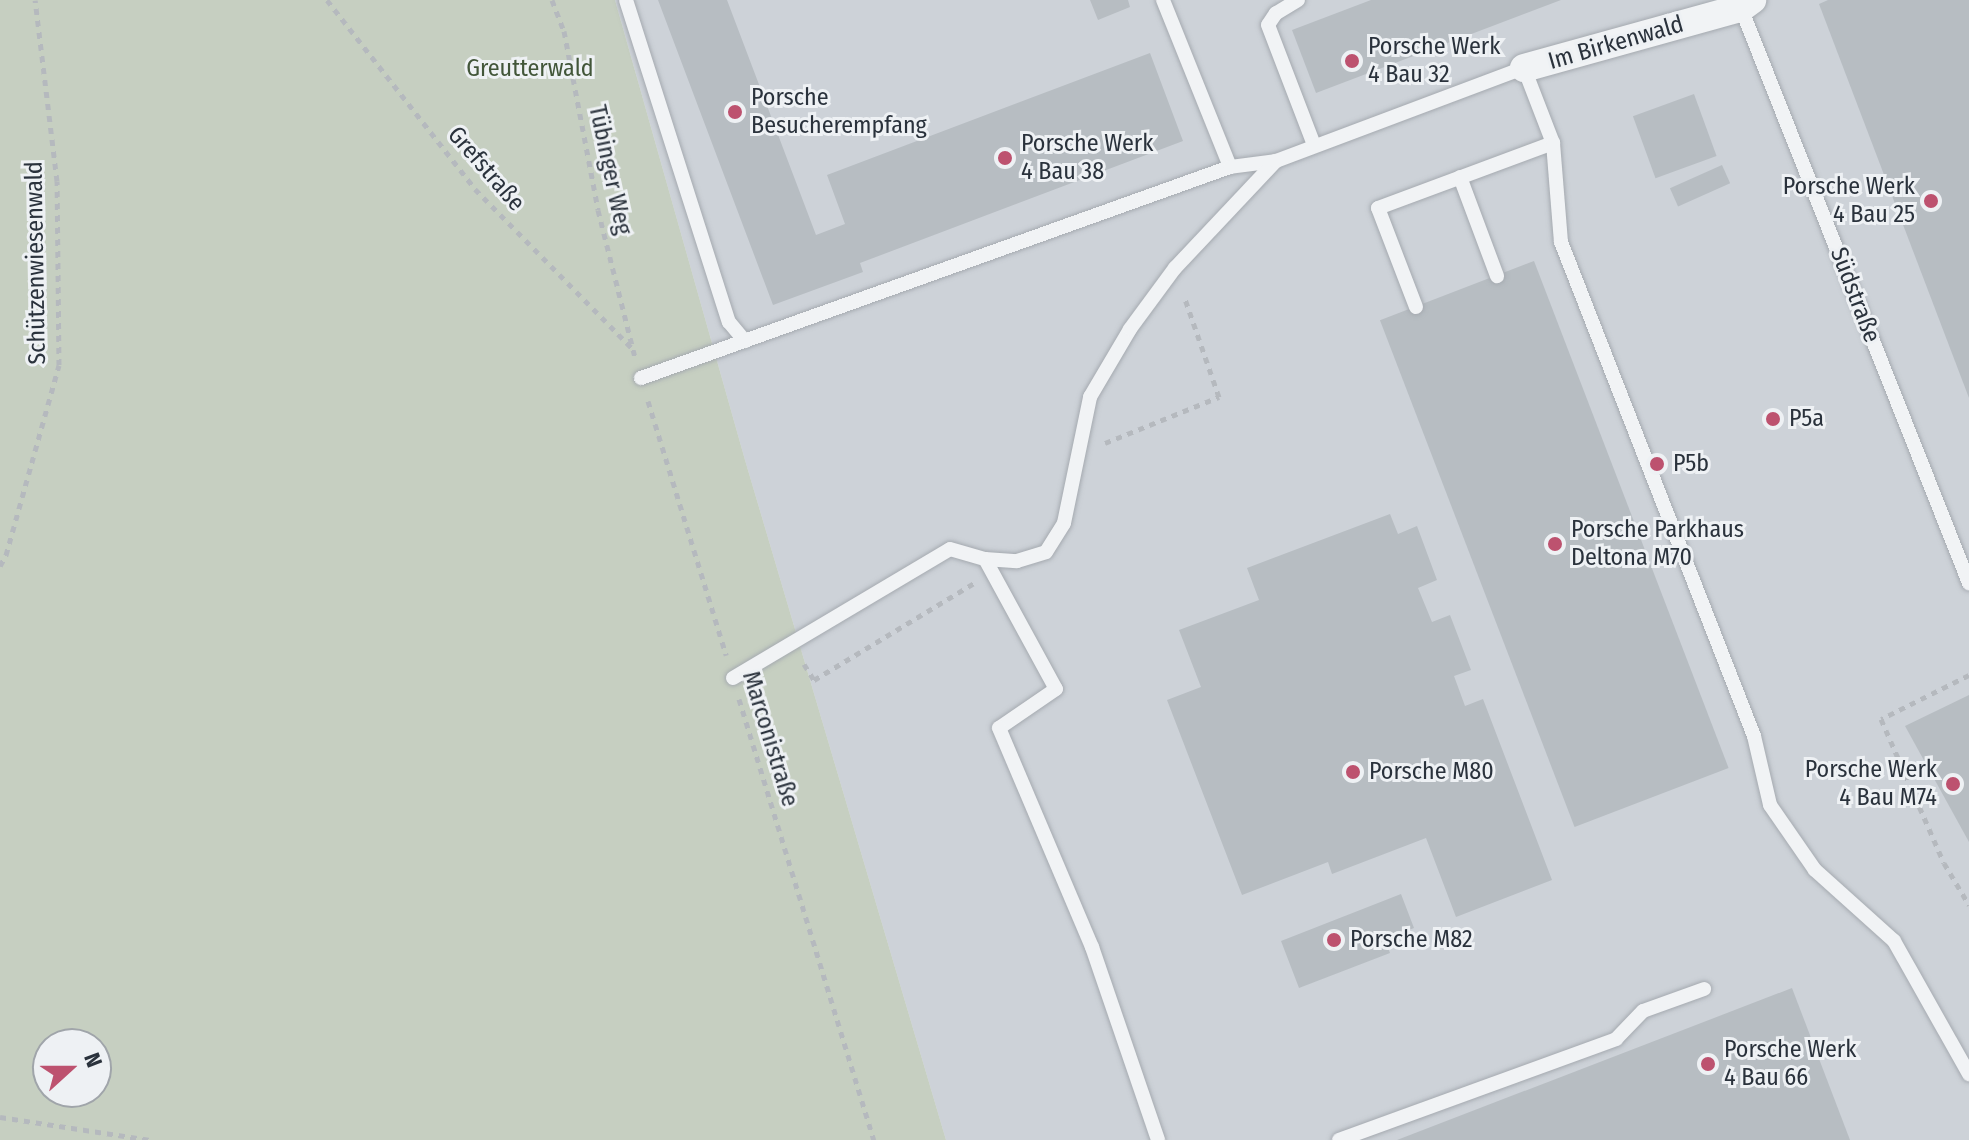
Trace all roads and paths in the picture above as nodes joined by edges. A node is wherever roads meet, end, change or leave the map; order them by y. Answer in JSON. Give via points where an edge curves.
{"nodes":[{"id":1,"x":35,"y":0,"type":"edge"},
{"id":2,"x":327,"y":0,"type":"edge"},
{"id":3,"x":552,"y":0,"type":"edge"},
{"id":4,"x":626,"y":0,"type":"edge"},
{"id":5,"x":1163,"y":0,"type":"edge"},
{"id":6,"x":1298,"y":0,"type":"edge"},
{"id":7,"x":1746,"y":4,"type":"edge"},
{"id":8,"x":1524,"y":68,"type":"junction"},
{"id":9,"x":1553,"y":143,"type":"junction"},
{"id":10,"x":1314,"y":145,"type":"junction"},
{"id":11,"x":1276,"y":161,"type":"junction"},
{"id":12,"x":1230,"y":167,"type":"junction"},
{"id":13,"x":1460,"y":177,"type":"junction"},
{"id":14,"x":1175,"y":268,"type":"junction"},
{"id":15,"x":1497,"y":276,"type":"dead end"},
{"id":16,"x":1416,"y":307,"type":"dead end"},
{"id":17,"x":745,"y":341,"type":"junction"},
{"id":18,"x":632,"y":348,"type":"junction"},
{"id":19,"x":641,"y":378,"type":"junction"},
{"id":20,"x":1078,"y":454,"type":"junction"},
{"id":21,"x":0,"y":566,"type":"edge"},
{"id":22,"x":988,"y":566,"type":"junction"},
{"id":23,"x":1969,"y":583,"type":"edge"},
{"id":24,"x":1969,"y":675,"type":"edge"},
{"id":25,"x":733,"y":678,"type":"junction"},
{"id":26,"x":814,"y":680,"type":"dead end"},
{"id":27,"x":1969,"y":905,"type":"edge"},
{"id":28,"x":1704,"y":989,"type":"dead end"},
{"id":29,"x":1969,"y":1074,"type":"edge"},
{"id":30,"x":0,"y":1117,"type":"edge"},
{"id":31,"x":150,"y":1140,"type":"edge"},
{"id":32,"x":874,"y":1140,"type":"edge"},
{"id":33,"x":1158,"y":1140,"type":"edge"},
{"id":34,"x":1339,"y":1140,"type":"edge"}],
"edges":[{"from":1,"to":21,"type":"path","name":"Schützenwiesenwald","via":[[57,181],[59,365]]},
{"from":2,"to":18,"type":"path","name":"Grefstraße","via":[[475,189]]},
{"from":3,"to":18,"type":"path","name":"Tübinger Weg","via":[[564,31],[598,210]]},
{"from":4,"to":17,"type":"lane","via":[[729,322]]},
{"from":5,"to":12,"type":"lane"},
{"from":6,"to":10,"type":"lane","via":[[1276,13],[1268,25]]},
{"from":7,"to":8,"type":"street","name":"Im Birkenwald"},
{"from":7,"to":23,"type":"lane","name":"Südstraße"},
{"from":8,"to":9,"type":"lane"},
{"from":8,"to":10,"type":"lane"},
{"from":9,"to":13,"type":"lane"},
{"from":9,"to":29,"type":"lane","via":[[1561,242],[1754,736],[1770,805],[1815,870],[1894,941]]},
{"from":10,"to":11,"type":"lane"},
{"from":11,"to":12,"type":"lane"},
{"from":11,"to":14,"type":"lane"},
{"from":12,"to":17,"type":"lane"},
{"from":13,"to":15,"type":"lane"},
{"from":13,"to":16,"type":"lane","via":[[1378,208]]},
{"from":14,"to":20,"type":"lane","via":[[1130,329],[1090,397]]},
{"from":14,"to":20,"type":"path","via":[[1219,397]]},
{"from":17,"to":19,"type":"lane"},
{"from":18,"to":19,"type":"path","name":"Marconistraße"},
{"from":19,"to":25,"type":"path","name":"Marconistraße"},
{"from":20,"to":22,"type":"lane","via":[[1064,523],[1046,552]]},
{"from":22,"to":25,"type":"lane","via":[[950,549]]},
{"from":22,"to":26,"type":"path"},
{"from":22,"to":33,"type":"lane","via":[[1056,689],[999,728],[1092,947]]},
{"from":24,"to":27,"type":"path","via":[[1881,719],[1944,863]]},
{"from":25,"to":32,"type":"path","name":"Marconistraße"},
{"from":28,"to":34,"type":"lane","via":[[1643,1011],[1616,1039]]},
{"from":30,"to":31,"type":"path"}]}
